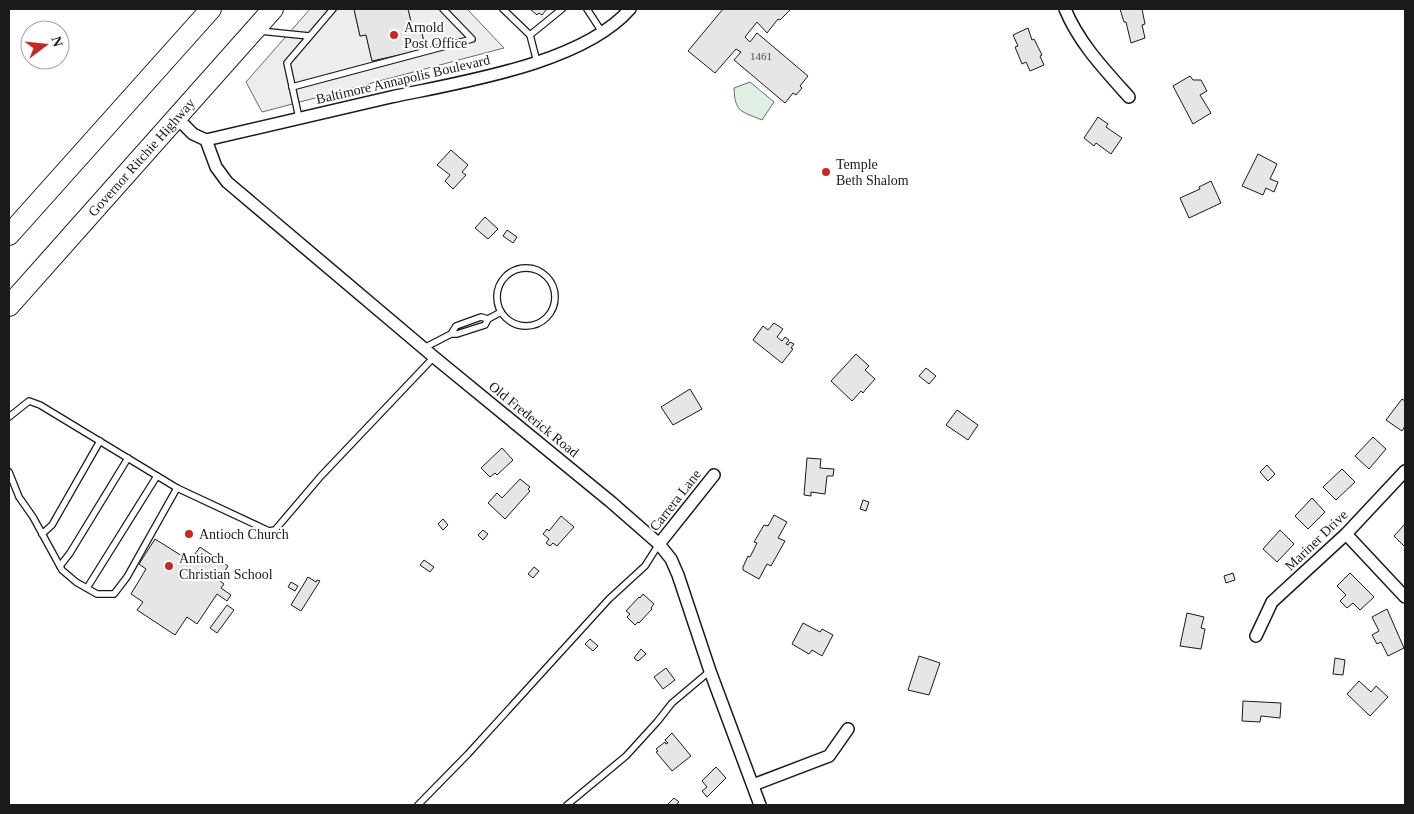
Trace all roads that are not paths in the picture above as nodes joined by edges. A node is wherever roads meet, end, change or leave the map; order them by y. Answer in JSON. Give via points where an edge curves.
{"nodes":[{"id":1,"x":211,"y":9,"type":"edge"},
{"id":2,"x":272,"y":9,"type":"edge"},
{"id":3,"x":333,"y":9,"type":"edge"},
{"id":4,"x":443,"y":9,"type":"edge"},
{"id":5,"x":504,"y":9,"type":"edge"},
{"id":6,"x":562,"y":9,"type":"edge"},
{"id":7,"x":587,"y":9,"type":"edge"},
{"id":8,"x":630,"y":9,"type":"edge"},
{"id":9,"x":1064,"y":9,"type":"edge"},
{"id":10,"x":253,"y":31,"type":"junction"},
{"id":11,"x":602,"y":32,"type":"junction"},
{"id":12,"x":530,"y":35,"type":"junction"},
{"id":13,"x":310,"y":36,"type":"junction"},
{"id":14,"x":537,"y":62,"type":"junction"},
{"id":15,"x":292,"y":87,"type":"junction"},
{"id":16,"x":1129,"y":97,"type":"dead end"},
{"id":17,"x":177,"y":118,"type":"junction"},
{"id":18,"x":299,"y":118,"type":"junction"},
{"id":19,"x":206,"y":140,"type":"junction"},
{"id":20,"x":9,"y":235,"type":"edge"},
{"id":21,"x":9,"y":306,"type":"edge"},
{"id":22,"x":501,"y":312,"type":"junction"},
{"id":23,"x":424,"y":348,"type":"junction"},
{"id":24,"x":434,"y":357,"type":"junction"},
{"id":25,"x":9,"y":417,"type":"edge"},
{"id":26,"x":100,"y":442,"type":"junction"},
{"id":27,"x":128,"y":458,"type":"junction"},
{"id":28,"x":1405,"y":470,"type":"edge"},
{"id":29,"x":9,"y":472,"type":"edge"},
{"id":30,"x":714,"y":475,"type":"dead end"},
{"id":31,"x":157,"y":476,"type":"junction"},
{"id":32,"x":177,"y":488,"type":"junction"},
{"id":33,"x":42,"y":534,"type":"junction"},
{"id":34,"x":1346,"y":534,"type":"junction"},
{"id":35,"x":659,"y":544,"type":"junction"},
{"id":36,"x":60,"y":566,"type":"junction"},
{"id":37,"x":87,"y":588,"type":"junction"},
{"id":38,"x":1405,"y":597,"type":"edge"},
{"id":39,"x":1256,"y":636,"type":"dead end"},
{"id":40,"x":710,"y":671,"type":"junction"},
{"id":41,"x":848,"y":729,"type":"dead end"},
{"id":42,"x":753,"y":785,"type":"junction"},
{"id":43,"x":418,"y":805,"type":"edge"},
{"id":44,"x":567,"y":805,"type":"edge"},
{"id":45,"x":760,"y":805,"type":"edge"}],
"edges":[{"from":1,"to":20,"type":"highway"},
{"from":2,"to":10,"type":"highway","name":"Governor Ritchie Highway"},
{"from":3,"to":13,"type":"lane"},
{"from":4,"to":15,"type":"lane","via":[[472,38]]},
{"from":5,"to":12,"type":"lane"},
{"from":6,"to":12,"type":"lane"},
{"from":7,"to":11,"type":"lane"},
{"from":8,"to":11,"type":"street","name":"Baltimore Annapolis Boulevard"},
{"from":9,"to":16,"type":"street","via":[[1089,52]]},
{"from":10,"to":13,"type":"lane"},
{"from":10,"to":17,"type":"highway","name":"Governor Ritchie Highway"},
{"from":11,"to":14,"type":"street","name":"Baltimore Annapolis Boulevard"},
{"from":12,"to":14,"type":"lane"},
{"from":13,"to":15,"type":"lane","via":[[287,63]]},
{"from":14,"to":18,"type":"street","name":"Baltimore Annapolis Boulevard"},
{"from":15,"to":18,"type":"lane"},
{"from":17,"to":19,"type":"street","via":[[193,134]]},
{"from":17,"to":21,"type":"highway","name":"Governor Ritchie Highway"},
{"from":18,"to":19,"type":"street","name":"Baltimore Annapolis Boulevard"},
{"from":19,"to":23,"type":"street","name":"Old Frederick Road","via":[[216,167],[227,182]]},
{"from":22,"to":22,"type":"lane","via":[[515,324],[534,325],[549,314],[555,297],[554,287],[542,272],[533,268],[513,270],[505,276],[497,293]]},
{"from":22,"to":23,"type":"lane","via":[[488,319],[485,325],[451,334]]},
{"from":23,"to":24,"type":"street","name":"Old Frederick Road"},
{"from":24,"to":32,"type":"lane","via":[[321,476],[275,530],[269,531]]},
{"from":24,"to":35,"type":"street","name":"Old Frederick Road"},
{"from":25,"to":26,"type":"lane","via":[[29,401]]},
{"from":26,"to":27,"type":"lane"},
{"from":26,"to":33,"type":"lane","via":[[52,525]]},
{"from":27,"to":31,"type":"lane"},
{"from":27,"to":36,"type":"lane"},
{"from":28,"to":34,"type":"street","name":"Mariner Drive"},
{"from":29,"to":33,"type":"lane","via":[[19,497]]},
{"from":30,"to":35,"type":"street","name":"Carrera Lane"},
{"from":31,"to":32,"type":"lane"},
{"from":31,"to":37,"type":"lane"},
{"from":32,"to":37,"type":"lane","via":[[114,594],[97,594]]},
{"from":33,"to":36,"type":"lane"},
{"from":34,"to":38,"type":"street"},
{"from":34,"to":39,"type":"street","name":"Mariner Drive","via":[[1272,602]]},
{"from":35,"to":40,"type":"street","name":"Old Frederick Road","via":[[678,575]]},
{"from":35,"to":43,"type":"lane","via":[[645,566],[609,599]]},
{"from":36,"to":37,"type":"lane"},
{"from":40,"to":42,"type":"street","name":"Old Frederick Road"},
{"from":40,"to":44,"type":"lane","via":[[672,703],[626,756]]},
{"from":41,"to":42,"type":"street","via":[[829,756]]},
{"from":42,"to":45,"type":"street","name":"Old Frederick Road"}]}
